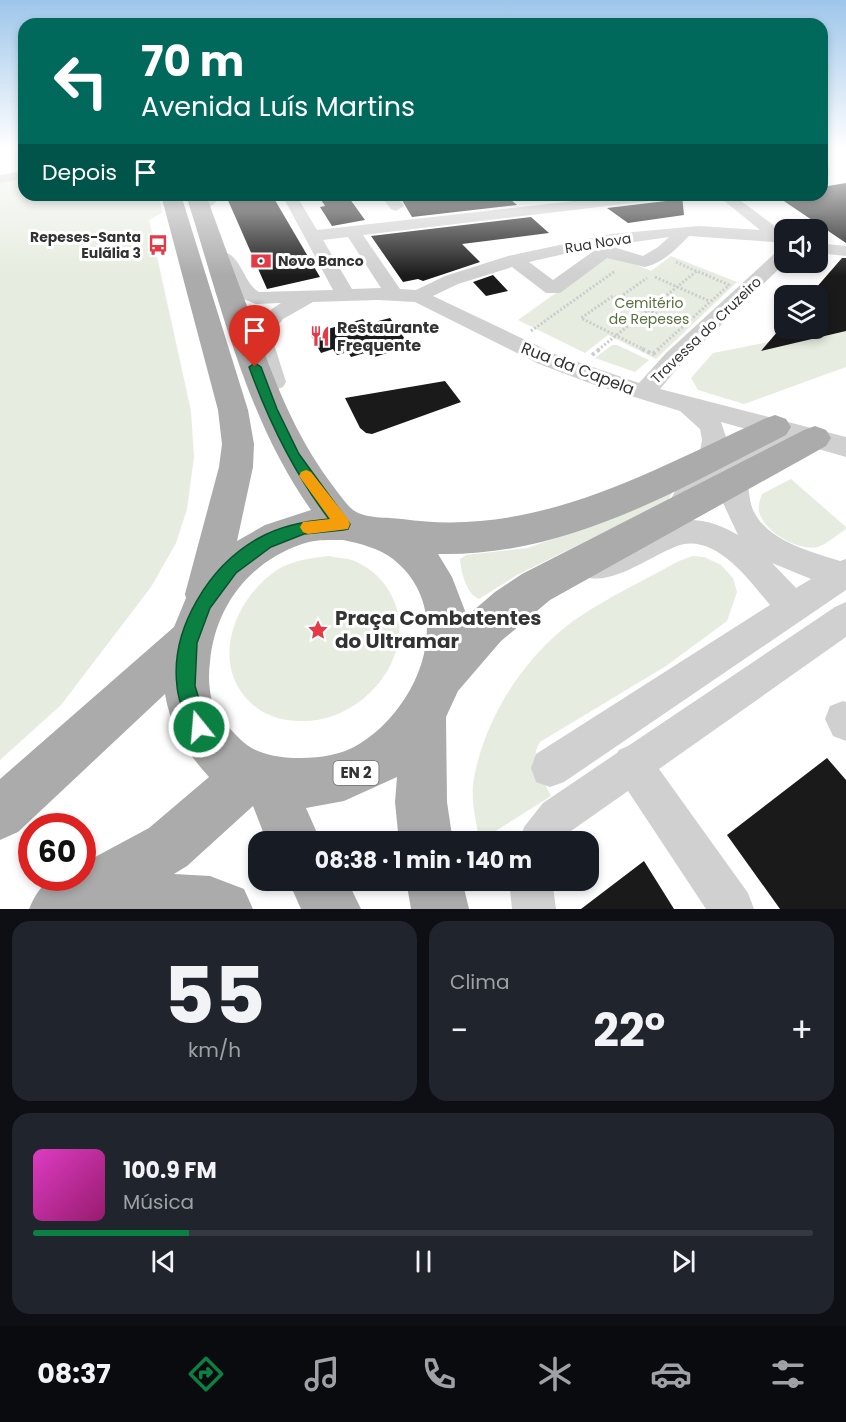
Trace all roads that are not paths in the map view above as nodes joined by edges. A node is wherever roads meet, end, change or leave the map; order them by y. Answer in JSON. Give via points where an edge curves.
{"nodes":[{"id":1,"x":173,"y":201,"type":"edge"},
{"id":2,"x":204,"y":201,"type":"edge"},
{"id":3,"x":292,"y":201,"type":"edge"},
{"id":4,"x":541,"y":201,"type":"edge"},
{"id":5,"x":576,"y":201,"type":"edge"},
{"id":6,"x":731,"y":201,"type":"edge"},
{"id":7,"x":550,"y":208,"type":"junction"},
{"id":8,"x":352,"y":231,"type":"junction"},
{"id":9,"x":684,"y":232,"type":"junction"},
{"id":10,"x":312,"y":236,"type":"junction"},
{"id":11,"x":774,"y":236,"type":"edge"},
{"id":12,"x":774,"y":241,"type":"edge"},
{"id":13,"x":828,"y":249,"type":"edge"},
{"id":14,"x":846,"y":251,"type":"edge"},
{"id":15,"x":216,"y":254,"type":"junction"},
{"id":16,"x":514,"y":260,"type":"junction"},
{"id":17,"x":774,"y":264,"type":"edge"},
{"id":18,"x":345,"y":294,"type":"junction"},
{"id":19,"x":394,"y":294,"type":"junction"},
{"id":20,"x":419,"y":296,"type":"junction"},
{"id":21,"x":314,"y":297,"type":"junction"},
{"id":22,"x":647,"y":393,"type":"junction"},
{"id":23,"x":267,"y":401,"type":"junction"},
{"id":24,"x":687,"y":405,"type":"junction"},
{"id":25,"x":805,"y":435,"type":"edge"},
{"id":26,"x":724,"y":469,"type":"junction"},
{"id":27,"x":679,"y":510,"type":"junction"},
{"id":28,"x":361,"y":528,"type":"junction"},
{"id":29,"x":574,"y":566,"type":"junction"},
{"id":30,"x":844,"y":575,"type":"edge"},
{"id":31,"x":794,"y":608,"type":"junction"},
{"id":32,"x":846,"y":618,"type":"edge"},
{"id":33,"x":196,"y":623,"type":"junction"},
{"id":34,"x":433,"y":697,"type":"junction"},
{"id":35,"x":632,"y":763,"type":"junction"},
{"id":36,"x":550,"y":768,"type":"dead end"},
{"id":37,"x":260,"y":777,"type":"junction"},
{"id":38,"x":0,"y":814,"type":"edge"},
{"id":39,"x":288,"y":831,"type":"edge"},
{"id":40,"x":425,"y":831,"type":"edge"},
{"id":41,"x":547,"y":831,"type":"edge"},
{"id":42,"x":322,"y":891,"type":"edge"},
{"id":43,"x":436,"y":891,"type":"edge"},
{"id":44,"x":532,"y":891,"type":"edge"},
{"id":45,"x":70,"y":903,"type":"edge"},
{"id":46,"x":224,"y":909,"type":"edge"},
{"id":47,"x":332,"y":909,"type":"edge"},
{"id":48,"x":440,"y":909,"type":"edge"},
{"id":49,"x":534,"y":909,"type":"edge"},
{"id":50,"x":732,"y":909,"type":"edge"}],
"edges":[{"from":1,"to":33,"type":"main road","number":"EN 2","via":[[233,410],[238,444],[232,492]]},
{"from":2,"to":15,"type":"main road"},
{"from":3,"to":10,"type":"street"},
{"from":4,"to":7,"type":"street"},
{"from":5,"to":7,"type":"street"},
{"from":6,"to":11,"type":"street"},
{"from":7,"to":8,"type":"street"},
{"from":8,"to":10,"type":"street"},
{"from":8,"to":19,"type":"street"},
{"from":9,"to":12,"type":"street","name":"Rua Nova"},
{"from":9,"to":16,"type":"street","name":"Rua Nova","via":[[586,244]]},
{"from":9,"to":16,"type":"street","name":"Rua Nova","via":[[645,262],[610,251],[601,254],[553,289]]},
{"from":10,"to":18,"type":"street"},
{"from":13,"to":14,"type":"street"},
{"from":15,"to":21,"type":"street","name":"Rua da Capela","via":[[231,264],[240,287],[256,298]]},
{"from":15,"to":23,"type":"main road"},
{"from":16,"to":20,"type":"street","name":"Rua Nova","via":[[434,286]]},
{"from":17,"to":22,"type":"street","name":"Travessa do Cruzeiro","via":[[674,357]]},
{"from":18,"to":19,"type":"street","name":"Rua da Capela"},
{"from":18,"to":21,"type":"street","name":"Rua da Capela"},
{"from":19,"to":20,"type":"street","name":"Rua da Capela"},
{"from":20,"to":22,"type":"street","name":"Rua da Capela","via":[[574,370]]},
{"from":21,"to":23,"type":"street","via":[[282,311],[269,321],[262,335],[263,351],[276,385]]},
{"from":22,"to":24,"type":"street","name":"Rua da Capela"},
{"from":23,"to":28,"type":"main road","via":[[312,486]]},
{"from":24,"to":25,"type":"street","name":"Rua da Capela"},
{"from":24,"to":26,"type":"street","via":[[714,430]]},
{"from":25,"to":26,"type":"main road"},
{"from":25,"to":27,"type":"street","via":[[783,438],[691,486]]},
{"from":26,"to":27,"type":"main road"},
{"from":26,"to":28,"type":"main road","via":[[564,522],[519,532],[408,537]]},
{"from":26,"to":30,"type":"street","via":[[739,513],[763,543],[806,564]]},
{"from":27,"to":29,"type":"main road"},
{"from":28,"to":33,"type":"main road","via":[[303,527],[265,542],[231,568]]},
{"from":28,"to":34,"type":"main road","via":[[407,548],[429,572],[444,603],[449,638]]},
{"from":29,"to":31,"type":"street","via":[[600,566],[684,531],[704,532],[736,549]]},
{"from":29,"to":34,"type":"main road","via":[[511,603],[486,624]]},
{"from":30,"to":31,"type":"street"},
{"from":31,"to":36,"type":"street"},
{"from":32,"to":35,"type":"street"},
{"from":33,"to":37,"type":"main road","number":"EN 2","via":[[186,686],[199,727],[227,761]]},
{"from":33,"to":38,"type":"main road"},
{"from":34,"to":37,"type":"main road","number":"EN 2","via":[[395,749],[356,773],[312,785]]},
{"from":34,"to":40,"type":"main road","via":[[421,802]]},
{"from":35,"to":41,"type":"street","via":[[557,817]]},
{"from":35,"to":50,"type":"street"},
{"from":37,"to":39,"type":"main road"},
{"from":37,"to":45,"type":"main road","via":[[168,847]]},
{"from":42,"to":47,"type":"main road"},
{"from":43,"to":48,"type":"main road"},
{"from":44,"to":49,"type":"street"},
{"from":45,"to":46,"type":"main road","via":[[210,904]]}]}
